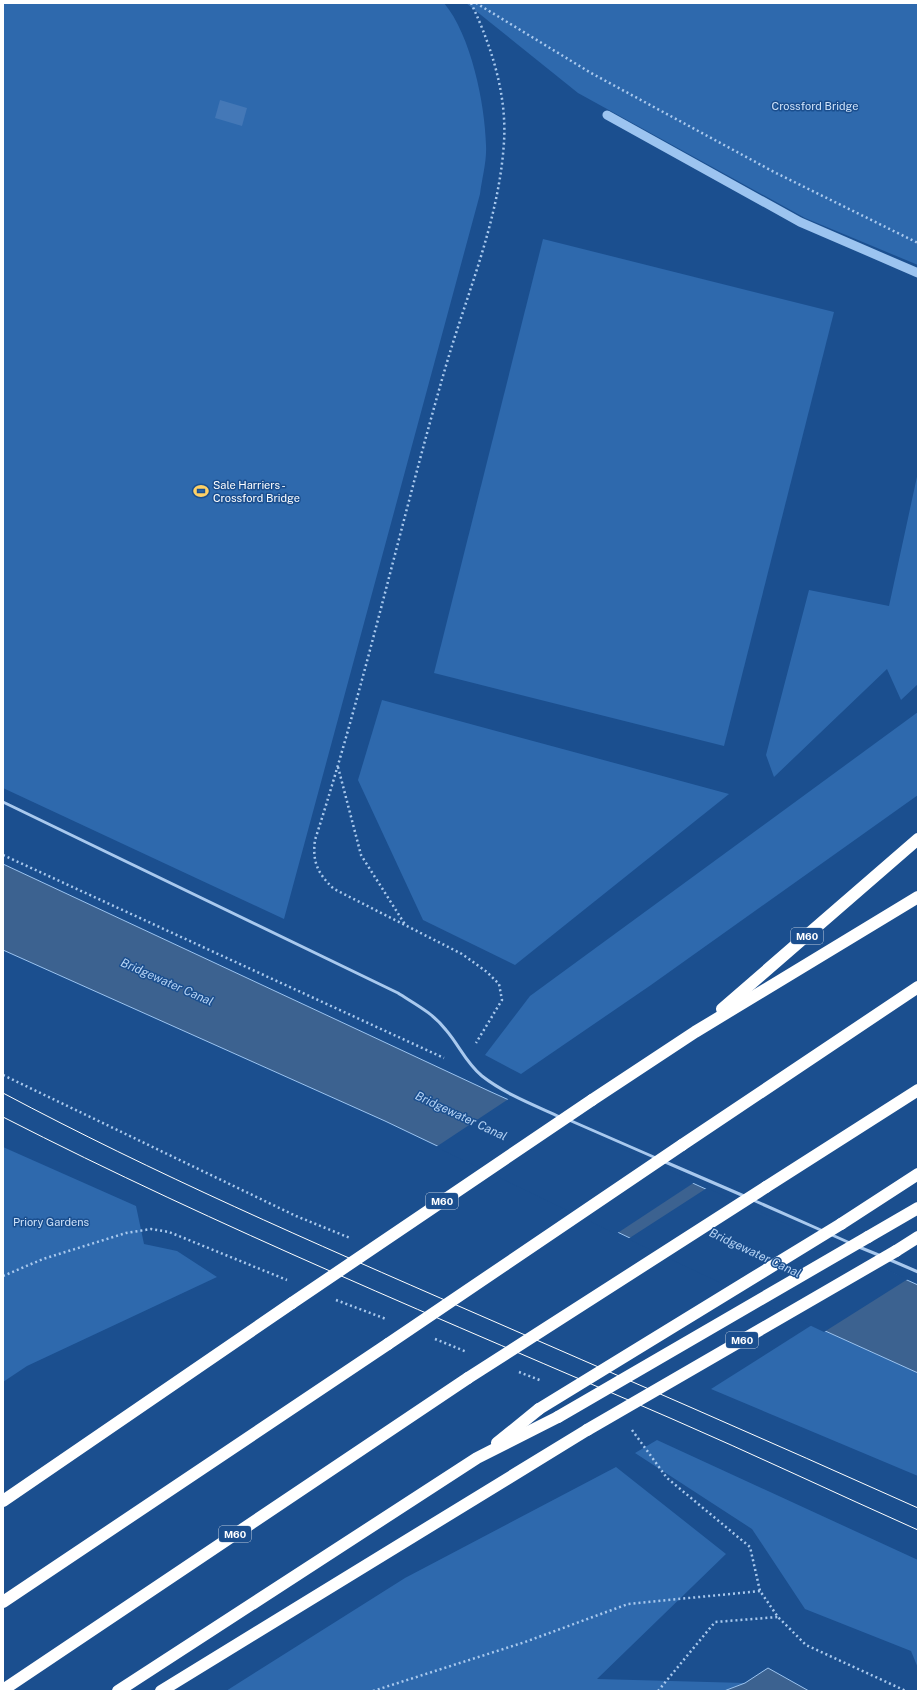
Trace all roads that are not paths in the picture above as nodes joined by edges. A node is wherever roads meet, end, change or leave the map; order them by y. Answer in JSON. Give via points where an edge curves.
{"nodes":[{"id":1,"x":3,"y":802,"type":"edge"},
{"id":2,"x":918,"y":839,"type":"edge"},
{"id":3,"x":918,"y":897,"type":"edge"},
{"id":4,"x":918,"y":988,"type":"edge"},
{"id":5,"x":695,"y":1032,"type":"junction"},
{"id":6,"x":918,"y":1090,"type":"edge"},
{"id":7,"x":918,"y":1174,"type":"edge"},
{"id":8,"x":918,"y":1208,"type":"edge"},
{"id":9,"x":918,"y":1237,"type":"edge"},
{"id":10,"x":918,"y":1272,"type":"edge"},
{"id":11,"x":478,"y":1458,"type":"junction"},
{"id":12,"x":3,"y":1501,"type":"edge"},
{"id":13,"x":3,"y":1602,"type":"edge"},
{"id":14,"x":3,"y":1690,"type":"edge"},
{"id":15,"x":118,"y":1691,"type":"edge"},
{"id":16,"x":161,"y":1691,"type":"edge"}],
"edges":[{"from":1,"to":10,"type":"lane","via":[[398,993],[431,1014],[455,1041],[466,1060],[482,1076],[513,1096]]},
{"from":2,"to":5,"type":"highway","number":"M60"},
{"from":3,"to":5,"type":"highway","number":"M60"},
{"from":4,"to":13,"type":"highway","bridge":true},
{"from":5,"to":12,"type":"highway","number":"M60","bridge":true,"via":[[292,1302]]},
{"from":6,"to":14,"type":"highway","number":"M60","bridge":true,"via":[[468,1378]]},
{"from":7,"to":11,"type":"highway","number":"M60","bridge":true,"via":[[539,1409]]},
{"from":8,"to":11,"type":"highway","number":"M60","bridge":true,"via":[[558,1417]]},
{"from":9,"to":16,"type":"highway","number":"M60","bridge":true,"via":[[587,1430]]},
{"from":11,"to":15,"type":"highway","number":"M60"}]}
